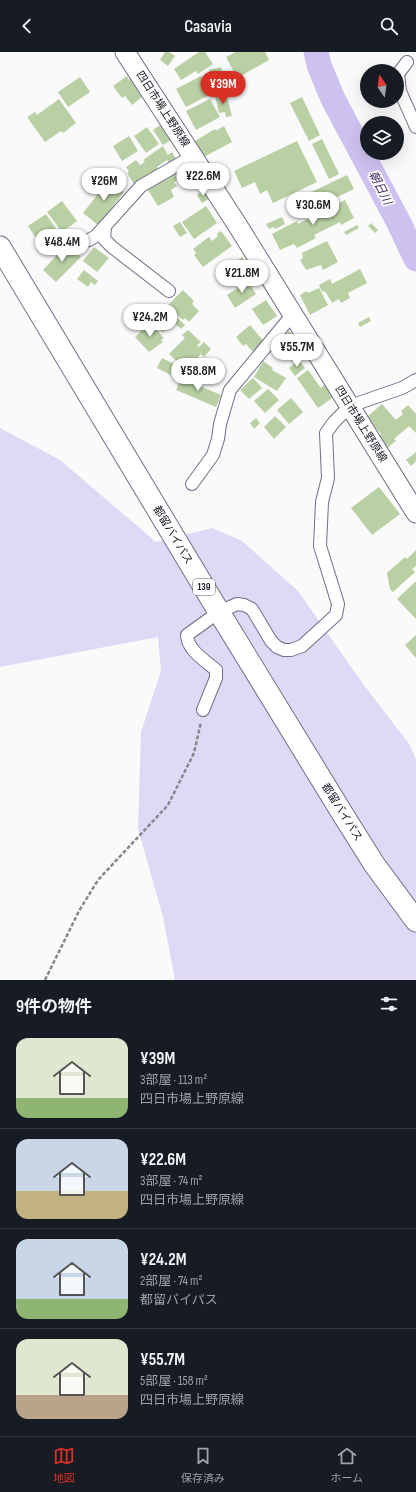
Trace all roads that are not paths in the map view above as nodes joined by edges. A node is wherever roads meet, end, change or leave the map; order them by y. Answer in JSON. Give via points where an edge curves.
{"nodes":[{"id":1,"x":125,"y":52,"type":"edge"},
{"id":2,"x":407,"y":62,"type":"dead end"},
{"id":3,"x":416,"y":127,"type":"edge"},
{"id":4,"x":193,"y":156,"type":"junction"},
{"id":5,"x":105,"y":227,"type":"junction"},
{"id":6,"x":78,"y":243,"type":"dead end"},
{"id":7,"x":0,"y":247,"type":"edge"},
{"id":8,"x":170,"y":291,"type":"dead end"},
{"id":9,"x":293,"y":314,"type":"junction"},
{"id":10,"x":416,"y":380,"type":"edge"},
{"id":11,"x":350,"y":406,"type":"junction"},
{"id":12,"x":192,"y":484,"type":"dead end"},
{"id":13,"x":416,"y":514,"type":"edge"},
{"id":14,"x":219,"y":612,"type":"junction"},
{"id":15,"x":203,"y":710,"type":"road end"},
{"id":16,"x":416,"y":921,"type":"edge"}],
"edges":[{"from":1,"to":4,"type":"main road","name":"四日市場上野原線"},
{"from":2,"to":3,"type":"street","via":[[398,74],[400,92]]},
{"from":4,"to":5,"type":"street","via":[[141,186]]},
{"from":4,"to":9,"type":"main road","name":"四日市場上野原線"},
{"from":5,"to":6,"type":"street","via":[[96,236]]},
{"from":5,"to":8,"type":"street","via":[[104,239],[112,247]]},
{"from":7,"to":14,"type":"highway","name":"都留バイパス","number":"139"},
{"from":9,"to":11,"type":"main road","name":"四日市場上野原線"},
{"from":9,"to":12,"type":"street","via":[[230,390],[213,455]]},
{"from":10,"to":11,"type":"street","via":[[402,388]]},
{"from":11,"to":13,"type":"main road","name":"四日市場上野原線"},
{"from":11,"to":14,"type":"street","via":[[326,433],[328,478],[322,502],[320,546],[338,604],[336,615],[302,646],[284,650],[271,641],[252,609],[237,604]]},
{"from":14,"to":15,"type":"street","via":[[187,635],[187,641],[193,649],[216,670],[216,678]]},
{"from":14,"to":16,"type":"highway","name":"都留バイパス","number":"139","via":[[374,864]]}]}
